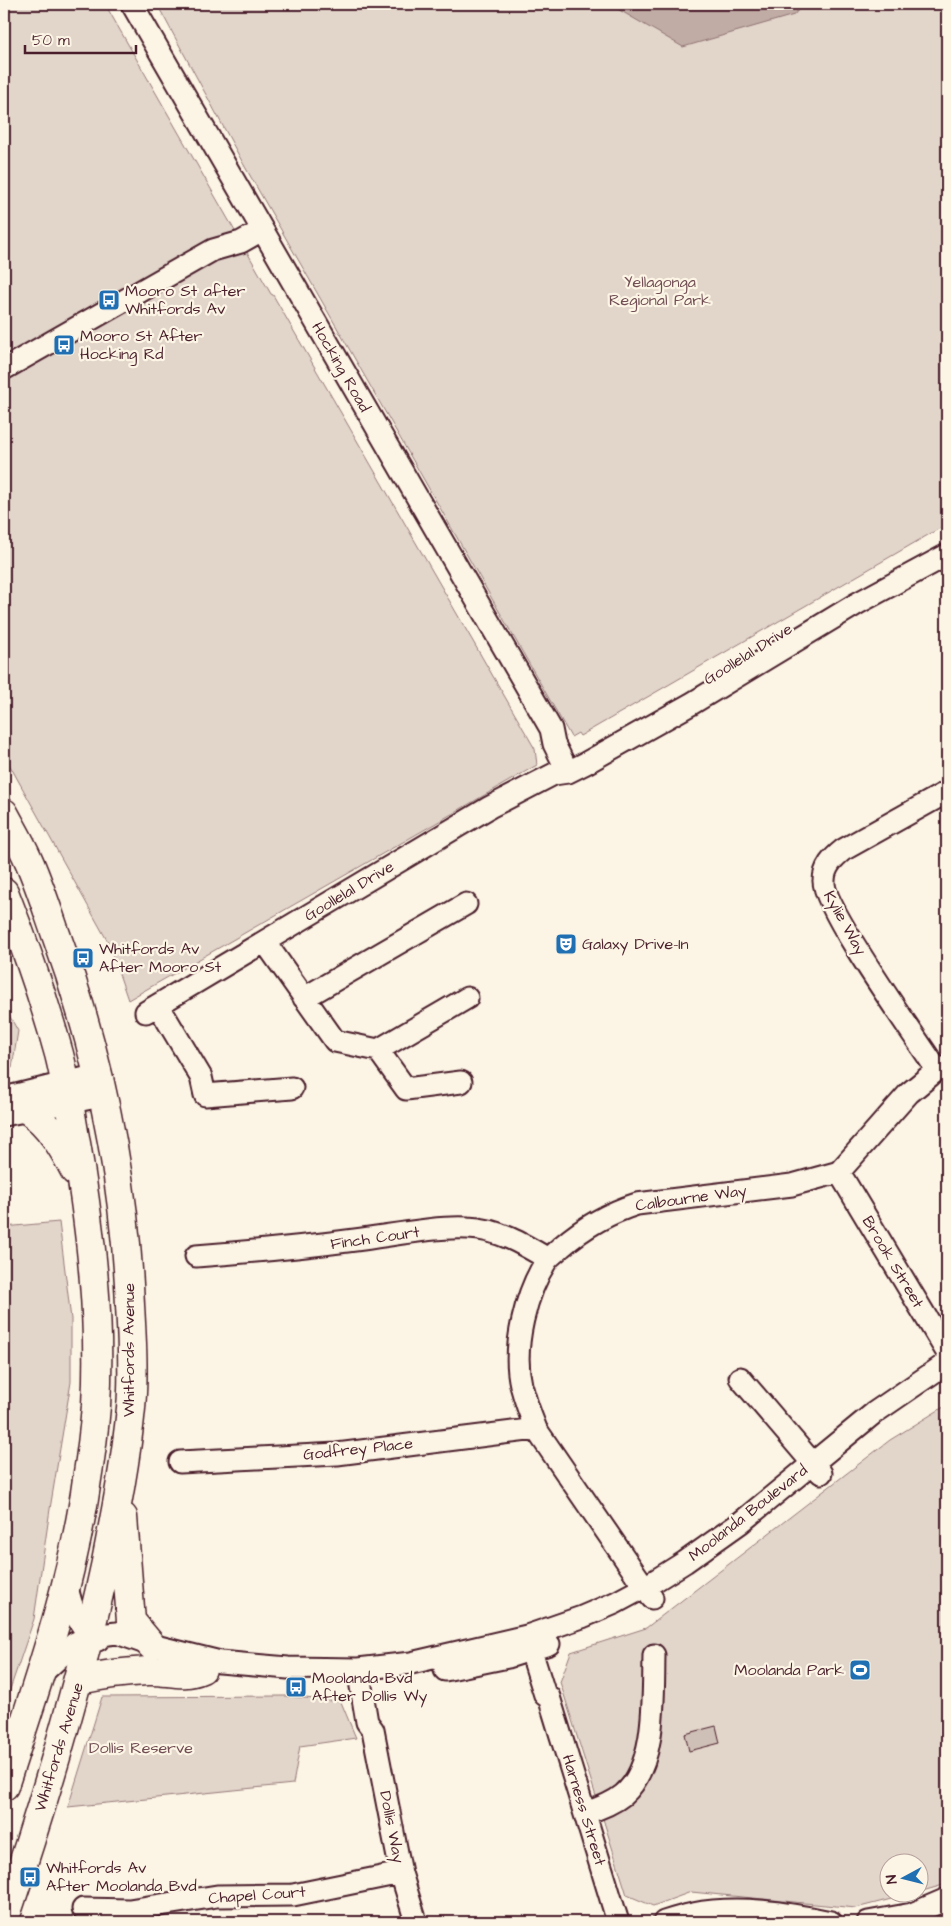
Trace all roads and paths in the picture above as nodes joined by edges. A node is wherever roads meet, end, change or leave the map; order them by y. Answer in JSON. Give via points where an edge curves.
{"nodes":[{"id":1,"x":132,"y":4,"type":"edge"},
{"id":2,"x":259,"y":224,"type":"junction"},
{"id":3,"x":4,"y":369,"type":"edge"},
{"id":4,"x":947,"y":541,"type":"edge"},
{"id":5,"x":947,"y":555,"type":"edge"},
{"id":6,"x":568,"y":766,"type":"junction"},
{"id":7,"x":947,"y":792,"type":"edge"},
{"id":8,"x":4,"y":813,"type":"edge"},
{"id":9,"x":4,"y":892,"type":"edge"},
{"id":10,"x":466,"y":904,"type":"dead end"},
{"id":11,"x":264,"y":942,"type":"junction"},
{"id":12,"x":304,"y":998,"type":"junction"},
{"id":13,"x":467,"y":998,"type":"dead end"},
{"id":14,"x":378,"y":1050,"type":"junction"},
{"id":15,"x":942,"y":1068,"type":"edge"},
{"id":16,"x":461,"y":1082,"type":"dead end"},
{"id":17,"x":100,"y":1086,"type":"junction"},
{"id":18,"x":292,"y":1088,"type":"dead end"},
{"id":19,"x":68,"y":1092,"type":"junction"},
{"id":20,"x":4,"y":1098,"type":"edge"},
{"id":21,"x":16,"y":1113,"type":"edge"},
{"id":22,"x":839,"y":1172,"type":"junction"},
{"id":23,"x":83,"y":1188,"type":"junction"},
{"id":24,"x":196,"y":1256,"type":"dead end"},
{"id":25,"x":548,"y":1260,"type":"junction"},
{"id":26,"x":947,"y":1352,"type":"edge"},
{"id":27,"x":947,"y":1363,"type":"edge"},
{"id":28,"x":740,"y":1378,"type":"dead end"},
{"id":29,"x":947,"y":1381,"type":"edge"},
{"id":30,"x":536,"y":1429,"type":"junction"},
{"id":31,"x":180,"y":1462,"type":"dead end"},
{"id":32,"x":817,"y":1468,"type":"junction"},
{"id":33,"x":120,"y":1490,"type":"junction"},
{"id":34,"x":66,"y":1582,"type":"junction"},
{"id":35,"x":648,"y":1593,"type":"junction"},
{"id":36,"x":90,"y":1636,"type":"junction"},
{"id":37,"x":534,"y":1641,"type":"junction"},
{"id":38,"x":151,"y":1645,"type":"junction"},
{"id":39,"x":654,"y":1654,"type":"dead end"},
{"id":40,"x":202,"y":1669,"type":"junction"},
{"id":41,"x":364,"y":1675,"type":"junction"},
{"id":42,"x":40,"y":1676,"type":"junction"},
{"id":43,"x":79,"y":1680,"type":"junction"},
{"id":44,"x":4,"y":1786,"type":"edge"},
{"id":45,"x":585,"y":1813,"type":"junction"},
{"id":46,"x":401,"y":1872,"type":"junction"},
{"id":47,"x":947,"y":1899,"type":"edge"},
{"id":48,"x":83,"y":1909,"type":"dead end"},
{"id":49,"x":4,"y":1921,"type":"edge"},
{"id":50,"x":416,"y":1922,"type":"edge"},
{"id":51,"x":618,"y":1922,"type":"edge"},
{"id":52,"x":664,"y":1922,"type":"edge"},
{"id":53,"x":831,"y":1922,"type":"edge"},
{"id":54,"x":868,"y":1922,"type":"edge"}],
"edges":[{"from":1,"to":2,"type":"street","name":"Hocking Road"},
{"from":2,"to":3,"type":"street","via":[[223,238],[213,250]]},
{"from":2,"to":6,"type":"street","name":"Hocking Road","via":[[551,729],[554,744]]},
{"from":4,"to":6,"type":"street","name":"Goollelal Drive","via":[[810,616]]},
{"from":5,"to":6,"type":"street","name":"Goollelal Drive","via":[[691,704]]},
{"from":6,"to":11,"type":"street","name":"Goollelal Drive","via":[[490,807]]},
{"from":7,"to":15,"type":"street","name":"Kylie Way","via":[[843,850],[832,859],[824,881],[825,892],[846,932]]},
{"from":8,"to":17,"type":"main road","name":"Whitfords Avenue","via":[[29,860],[73,979]]},
{"from":9,"to":19,"type":"main road","name":"Whitfords Avenue","via":[[41,994]]},
{"from":10,"to":12,"type":"street"},
{"from":11,"to":12,"type":"street"},
{"from":11,"to":18,"type":"street","name":"Goollelal Drive","via":[[152,1009],[201,1077],[205,1095]]},
{"from":12,"to":14,"type":"street","via":[[335,1041]]},
{"from":13,"to":14,"type":"street"},
{"from":14,"to":16,"type":"street","via":[[406,1089]]},
{"from":15,"to":22,"type":"street","via":[[909,1093]]},
{"from":17,"to":19,"type":"street"},
{"from":17,"to":33,"type":"main road","name":"Whitfords Avenue","via":[[116,1164],[129,1269],[132,1406]]},
{"from":19,"to":20,"type":"street"},
{"from":19,"to":21,"type":"street"},
{"from":19,"to":23,"type":"main road","name":"Whitfords Avenue"},
{"from":21,"to":23,"type":"main road","via":[[39,1117],[62,1146]]},
{"from":22,"to":25,"type":"street","name":"Calbourne Way","via":[[792,1184],[637,1204],[594,1222]]},
{"from":22,"to":26,"type":"street","name":"Brook Street"},
{"from":23,"to":34,"type":"main road","name":"Whitfords Avenue","via":[[94,1279],[96,1407],[83,1506]]},
{"from":24,"to":25,"type":"street","name":"Finch Court","via":[[468,1228],[511,1239]]},
{"from":25,"to":30,"type":"street","name":"Calbourne Way","via":[[533,1289],[519,1338],[521,1384]]},
{"from":27,"to":32,"type":"street","name":"Moolanda Boulevard","via":[[874,1413]]},
{"from":28,"to":32,"type":"street"},
{"from":29,"to":32,"type":"street","name":"Moolanda Boulevard"},
{"from":30,"to":31,"type":"street","name":"Godfrey Place","via":[[337,1454]]},
{"from":30,"to":35,"type":"street","name":"Calbourne Way"},
{"from":32,"to":35,"type":"street","name":"Moolanda Boulevard"},
{"from":33,"to":36,"type":"main road","name":"Whitfords Avenue"},
{"from":33,"to":38,"type":"main road","via":[[131,1621]]},
{"from":34,"to":36,"type":"street","via":[[71,1606]]},
{"from":34,"to":42,"type":"main road","name":"Whitfords Avenue"},
{"from":35,"to":37,"type":"street","name":"Moolanda Boulevard","via":[[582,1617]]},
{"from":36,"to":38,"type":"street","name":"Moolanda Boulevard","via":[[117,1633]]},
{"from":36,"to":40,"type":"street","name":"Moolanda Boulevard","via":[[113,1647]]},
{"from":36,"to":42,"type":"street","name":"Moolanda Boulevard","via":[[75,1643]]},
{"from":36,"to":43,"type":"main road","name":"Whitfords Avenue"},
{"from":37,"to":41,"type":"street","name":"Moolanda Boulevard","via":[[411,1663]]},
{"from":37,"to":45,"type":"street","name":"Harness Street","via":[[553,1692],[549,1698]]},
{"from":38,"to":41,"type":"street","name":"Moolanda Boulevard","via":[[220,1662]]},
{"from":39,"to":45,"type":"street","via":[[649,1736],[638,1775],[623,1795],[604,1807]]},
{"from":40,"to":41,"type":"street","name":"Moolanda Boulevard","via":[[298,1681]]},
{"from":40,"to":43,"type":"main road","via":[[191,1674],[151,1671],[110,1673]]},
{"from":41,"to":46,"type":"street","name":"Dollis Way","via":[[378,1718],[373,1730]]},
{"from":42,"to":44,"type":"main road","name":"Whitfords Avenue"},
{"from":43,"to":49,"type":"main road","name":"Whitfords Avenue"},
{"from":45,"to":51,"type":"street","name":"Harness Street"},
{"from":46,"to":48,"type":"street","name":"Chapel Court","via":[[293,1896],[217,1896],[129,1910]]},
{"from":46,"to":50,"type":"street","name":"Dollis Way"},
{"from":47,"to":54,"type":"street","via":[[912,1914]]},
{"from":52,"to":53,"type":"street","via":[[694,1914],[733,1910]]}]}
